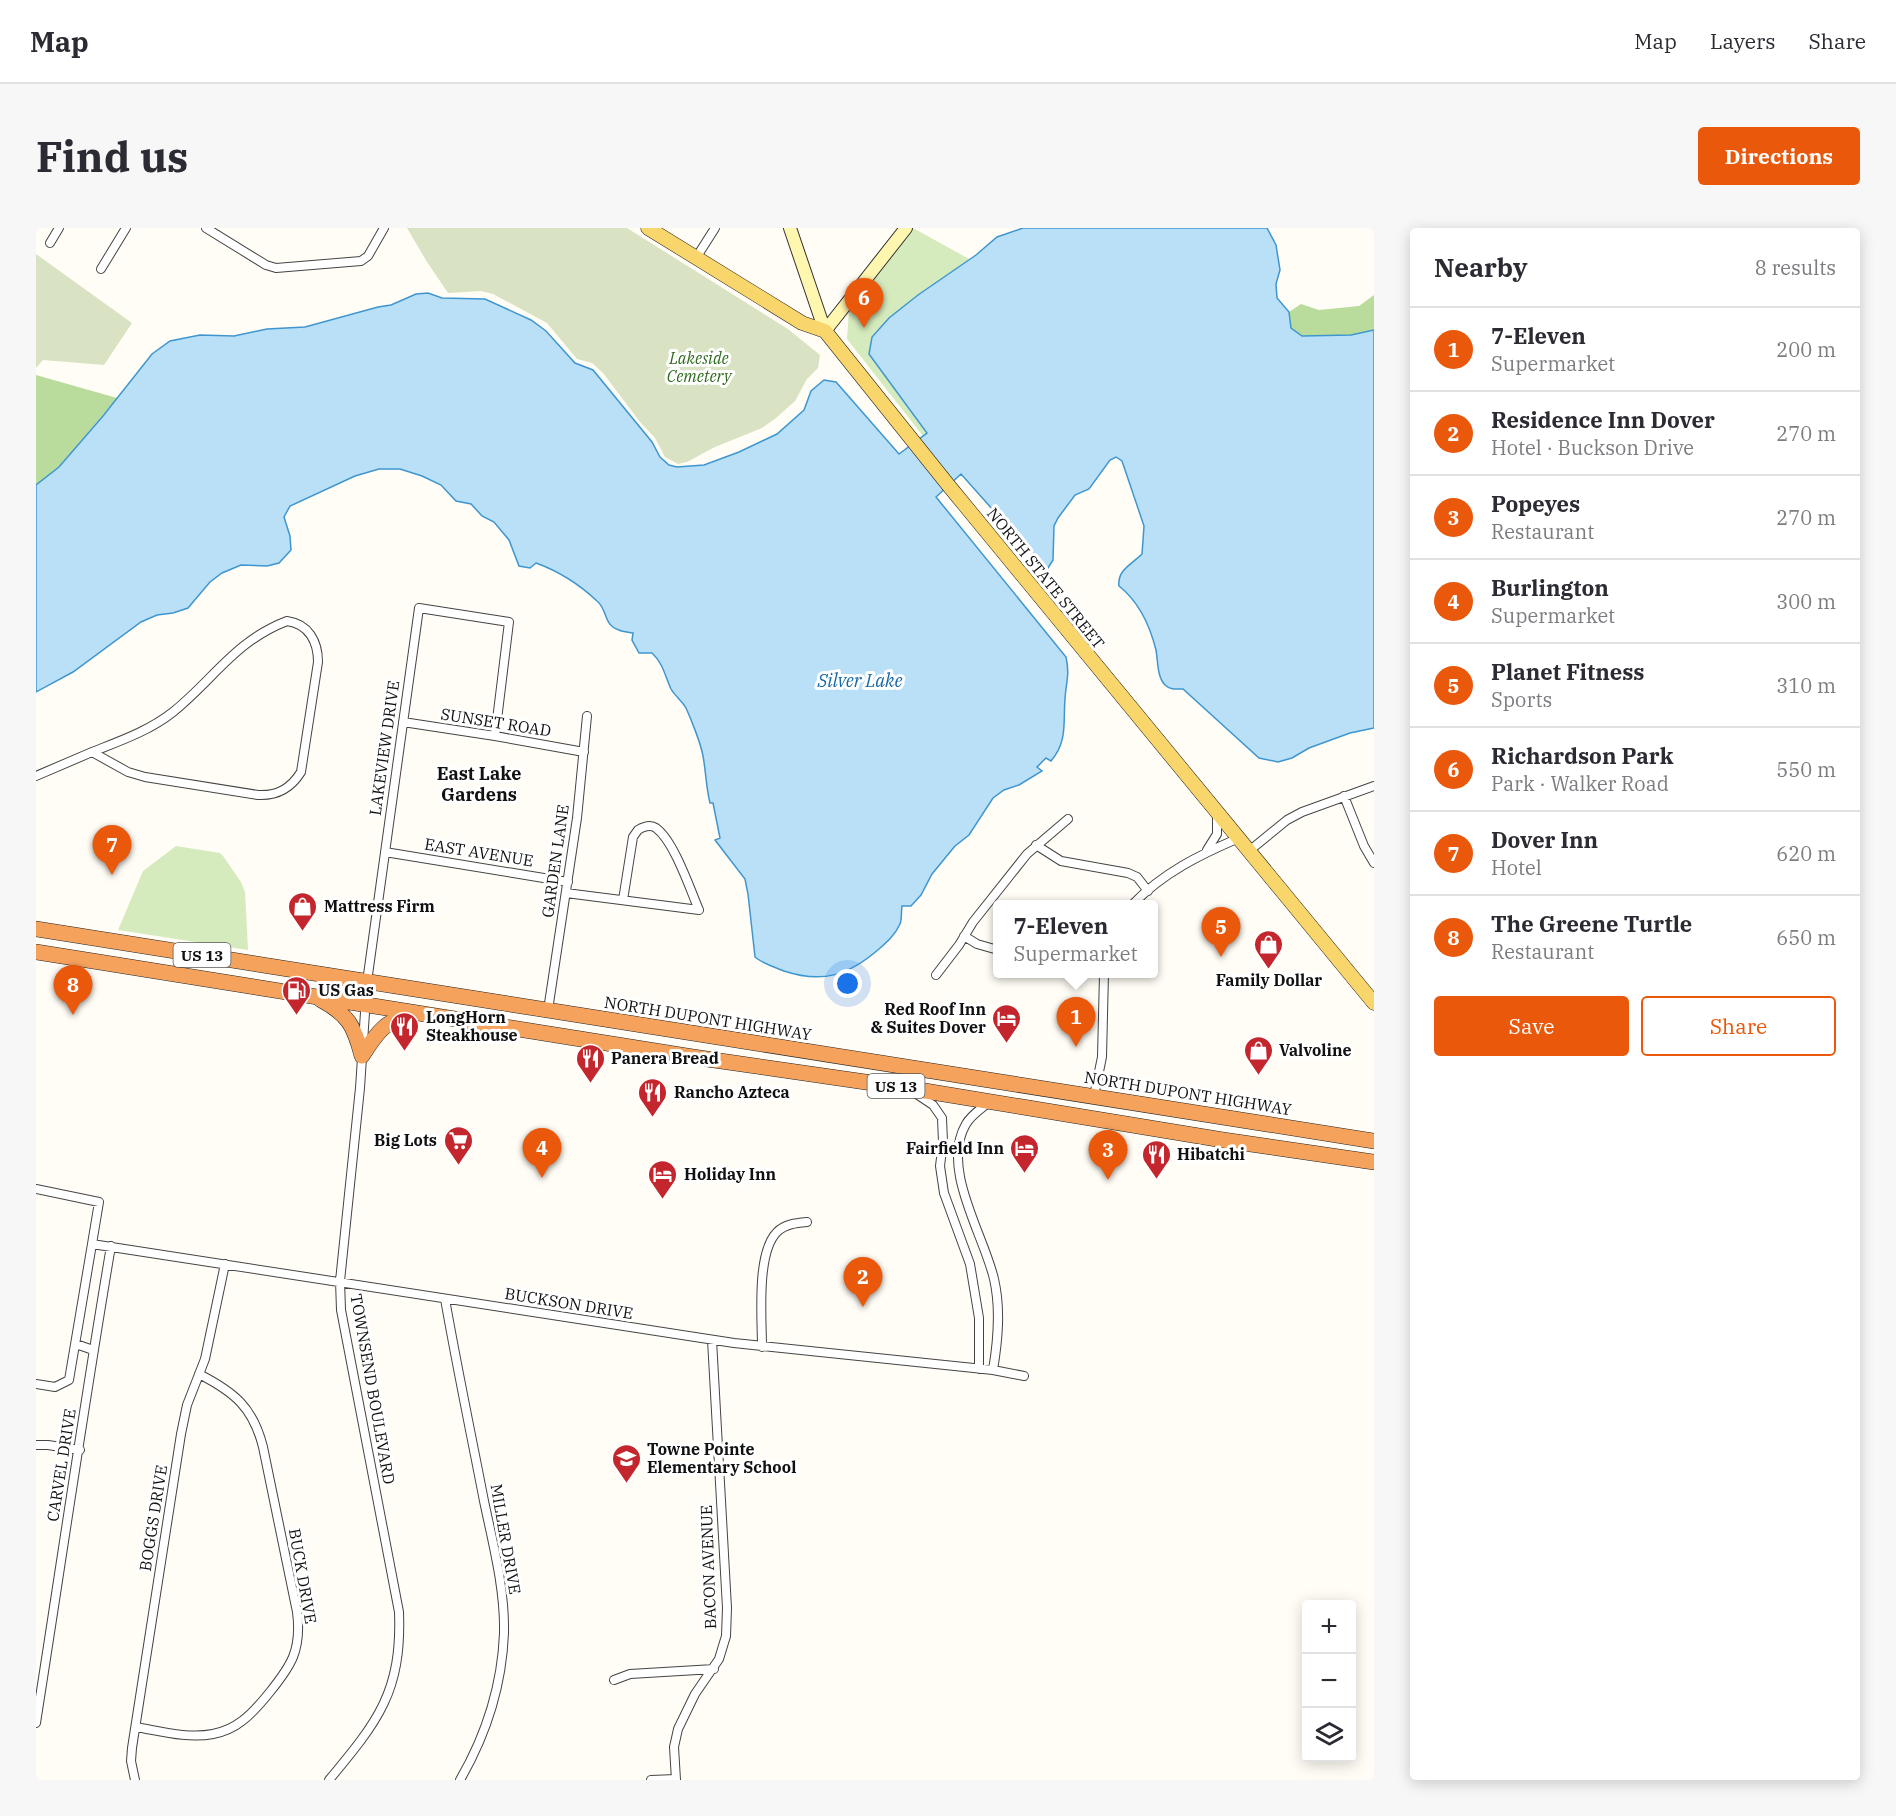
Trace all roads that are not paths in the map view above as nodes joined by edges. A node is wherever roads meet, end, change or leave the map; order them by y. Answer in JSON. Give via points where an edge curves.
{"nodes":[{"id":1,"x":59,"y":228,"type":"edge"},
{"id":2,"x":126,"y":228,"type":"edge"},
{"id":3,"x":206,"y":228,"type":"edge"},
{"id":4,"x":384,"y":228,"type":"edge"},
{"id":5,"x":648,"y":228,"type":"edge"},
{"id":6,"x":715,"y":228,"type":"edge"},
{"id":7,"x":790,"y":228,"type":"edge"},
{"id":8,"x":906,"y":228,"type":"edge"},
{"id":9,"x":50,"y":243,"type":"dead end"},
{"id":10,"x":696,"y":258,"type":"junction"},
{"id":11,"x":101,"y":269,"type":"dead end"},
{"id":12,"x":825,"y":331,"type":"junction"},
{"id":13,"x":587,"y":716,"type":"dead end"},
{"id":14,"x":403,"y":722,"type":"junction"},
{"id":15,"x":495,"y":736,"type":"junction"},
{"id":16,"x":92,"y":752,"type":"junction"},
{"id":17,"x":584,"y":752,"type":"junction"},
{"id":18,"x":36,"y":776,"type":"edge"},
{"id":19,"x":1374,"y":786,"type":"edge"},
{"id":20,"x":1344,"y":796,"type":"junction"},
{"id":21,"x":1217,"y":812,"type":"junction"},
{"id":22,"x":1068,"y":819,"type":"dead end"},
{"id":23,"x":1239,"y":838,"type":"junction"},
{"id":24,"x":1036,"y":846,"type":"junction"},
{"id":25,"x":1249,"y":850,"type":"junction"},
{"id":26,"x":385,"y":852,"type":"junction"},
{"id":27,"x":1206,"y":852,"type":"junction"},
{"id":28,"x":1374,"y":863,"type":"edge"},
{"id":29,"x":568,"y":882,"type":"junction"},
{"id":30,"x":1148,"y":891,"type":"junction"},
{"id":31,"x":566,"y":893,"type":"junction"},
{"id":32,"x":623,"y":900,"type":"junction"},
{"id":33,"x":1138,"y":900,"type":"edge"},
{"id":34,"x":36,"y":929,"type":"edge"},
{"id":35,"x":964,"y":936,"type":"junction"},
{"id":36,"x":993,"y":949,"type":"edge"},
{"id":37,"x":36,"y":952,"type":"edge"},
{"id":38,"x":936,"y":975,"type":"dead end"},
{"id":39,"x":1104,"y":978,"type":"edge"},
{"id":40,"x":367,"y":982,"type":"junction"},
{"id":41,"x":313,"y":996,"type":"junction"},
{"id":42,"x":1374,"y":1003,"type":"edge"},
{"id":43,"x":366,"y":1004,"type":"junction"},
{"id":44,"x":548,"y":1010,"type":"junction"},
{"id":45,"x":417,"y":1012,"type":"junction"},
{"id":46,"x":362,"y":1056,"type":"junction"},
{"id":47,"x":913,"y":1069,"type":"junction"},
{"id":48,"x":853,"y":1080,"type":"junction"},
{"id":49,"x":907,"y":1088,"type":"junction"},
{"id":50,"x":1094,"y":1096,"type":"junction"},
{"id":51,"x":989,"y":1102,"type":"junction"},
{"id":52,"x":1048,"y":1111,"type":"junction"},
{"id":53,"x":1374,"y":1142,"type":"edge"},
{"id":54,"x":1374,"y":1162,"type":"edge"},
{"id":55,"x":36,"y":1189,"type":"edge"},
{"id":56,"x":807,"y":1222,"type":"dead end"},
{"id":57,"x":92,"y":1244,"type":"junction"},
{"id":58,"x":111,"y":1246,"type":"junction"},
{"id":59,"x":983,"y":1248,"type":"junction"},
{"id":60,"x":967,"y":1255,"type":"junction"},
{"id":61,"x":225,"y":1264,"type":"junction"},
{"id":62,"x":340,"y":1281,"type":"junction"},
{"id":63,"x":446,"y":1299,"type":"junction"},
{"id":64,"x":712,"y":1340,"type":"junction"},
{"id":65,"x":76,"y":1344,"type":"junction"},
{"id":66,"x":762,"y":1347,"type":"junction"},
{"id":67,"x":93,"y":1350,"type":"junction"},
{"id":68,"x":979,"y":1369,"type":"junction"},
{"id":69,"x":993,"y":1370,"type":"junction"},
{"id":70,"x":199,"y":1374,"type":"junction"},
{"id":71,"x":1024,"y":1376,"type":"dead end"},
{"id":72,"x":36,"y":1384,"type":"edge"},
{"id":73,"x":36,"y":1446,"type":"edge"},
{"id":74,"x":80,"y":1450,"type":"junction"},
{"id":75,"x":714,"y":1669,"type":"junction"},
{"id":76,"x":614,"y":1680,"type":"dead end"},
{"id":77,"x":36,"y":1723,"type":"edge"},
{"id":78,"x":135,"y":1727,"type":"junction"},
{"id":79,"x":676,"y":1779,"type":"edge"},
{"id":80,"x":135,"y":1780,"type":"edge"},
{"id":81,"x":329,"y":1780,"type":"edge"},
{"id":82,"x":460,"y":1780,"type":"edge"},
{"id":83,"x":651,"y":1780,"type":"edge"}],
"edges":[{"from":1,"to":9,"type":"street"},
{"from":2,"to":11,"type":"street"},
{"from":3,"to":4,"type":"street","via":[[276,268],[361,261]]},
{"from":5,"to":10,"type":"main road","name":"NORTH STATE STREET"},
{"from":6,"to":10,"type":"street"},
{"from":7,"to":12,"type":"street"},
{"from":8,"to":12,"type":"street"},
{"from":10,"to":12,"type":"main road","name":"NORTH STATE STREET","via":[[802,323]]},
{"from":12,"to":21,"type":"main road","name":"NORTH STATE STREET"},
{"from":13,"to":17,"type":"street","name":"GARDEN LANE"},
{"from":14,"to":15,"type":"street","name":"SUNSET ROAD"},
{"from":14,"to":15,"type":"street","name":"LAKEVIEW DRIVE","via":[[419,608],[509,622]]},
{"from":14,"to":26,"type":"street","name":"LAKEVIEW DRIVE"},
{"from":15,"to":17,"type":"street","name":"SUNSET ROAD"},
{"from":16,"to":16,"type":"street","via":[[164,719],[232,654],[275,626],[296,622],[313,639],[318,662],[304,763],[296,780],[281,792],[258,795],[155,779],[128,772]]},
{"from":16,"to":18,"type":"street"},
{"from":17,"to":29,"type":"street","name":"GARDEN LANE"},
{"from":19,"to":20,"type":"street"},
{"from":20,"to":25,"type":"street","via":[[1287,819]]},
{"from":20,"to":28,"type":"street"},
{"from":21,"to":23,"type":"main road","name":"NORTH STATE STREET"},
{"from":21,"to":27,"type":"street","via":[[1217,834]]},
{"from":22,"to":24,"type":"street"},
{"from":23,"to":25,"type":"main road","name":"NORTH STATE STREET"},
{"from":23,"to":27,"type":"street"},
{"from":24,"to":30,"type":"street","via":[[1061,861],[1132,875]]},
{"from":24,"to":35,"type":"street"},
{"from":25,"to":42,"type":"main road","name":"NORTH STATE STREET"},
{"from":26,"to":29,"type":"street","name":"EAST AVENUE"},
{"from":26,"to":40,"type":"street","name":"LAKEVIEW DRIVE"},
{"from":27,"to":30,"type":"street"},
{"from":29,"to":31,"type":"street","name":"GARDEN LANE"},
{"from":30,"to":33,"type":"street"},
{"from":31,"to":32,"type":"street"},
{"from":31,"to":44,"type":"street","name":"GARDEN LANE"},
{"from":32,"to":32,"type":"street","via":[[633,837],[638,830],[656,828],[671,846],[699,910]]},
{"from":34,"to":40,"type":"highway","name":"NORTH DUPONT HIGHWAY","number":"US 13"},
{"from":35,"to":36,"type":"street"},
{"from":35,"to":38,"type":"street"},
{"from":37,"to":41,"type":"highway","number":"US 13"},
{"from":39,"to":50,"type":"street","via":[[1102,1057]]},
{"from":40,"to":43,"type":"street","name":"TOWNSEND BOULEVARD"},
{"from":40,"to":44,"type":"highway","name":"NORTH DUPONT HIGHWAY","number":"US 13"},
{"from":41,"to":43,"type":"highway","number":"US 13"},
{"from":41,"to":46,"type":"highway","via":[[346,1017],[356,1031]]},
{"from":43,"to":45,"type":"highway","number":"US 13"},
{"from":43,"to":46,"type":"street","name":"TOWNSEND BOULEVARD"},
{"from":44,"to":47,"type":"highway","name":"NORTH DUPONT HIGHWAY","number":"US 13"},
{"from":45,"to":46,"type":"highway","via":[[383,1027]]},
{"from":45,"to":48,"type":"highway","number":"US 13"},
{"from":46,"to":62,"type":"street","name":"TOWNSEND BOULEVARD"},
{"from":47,"to":48,"type":"highway","via":[[898,1073],[865,1068]]},
{"from":47,"to":50,"type":"highway","name":"NORTH DUPONT HIGHWAY","number":"US 13"},
{"from":48,"to":49,"type":"highway","number":"US 13"},
{"from":49,"to":51,"type":"highway","number":"US 13"},
{"from":49,"to":60,"type":"street","via":[[933,1105],[942,1118],[940,1166],[944,1193]]},
{"from":50,"to":52,"type":"highway","via":[[1084,1106]]},
{"from":50,"to":53,"type":"highway","name":"NORTH DUPONT HIGHWAY","number":"US 13"},
{"from":51,"to":52,"type":"highway","number":"US 13"},
{"from":51,"to":59,"type":"street","via":[[966,1124],[959,1150],[960,1183]]},
{"from":52,"to":54,"type":"highway","number":"US 13"},
{"from":55,"to":57,"type":"street","via":[[99,1202]]},
{"from":56,"to":66,"type":"street","via":[[779,1230],[767,1249]]},
{"from":57,"to":58,"type":"street","name":"BUCKSON DRIVE"},
{"from":57,"to":65,"type":"street"},
{"from":58,"to":61,"type":"street","name":"BUCKSON DRIVE"},
{"from":58,"to":67,"type":"street","name":"CARVEL DRIVE"},
{"from":59,"to":60,"type":"street"},
{"from":59,"to":69,"type":"street","via":[[994,1279],[999,1317]]},
{"from":60,"to":68,"type":"street","via":[[979,1318]]},
{"from":61,"to":62,"type":"street","name":"BUCKSON DRIVE"},
{"from":61,"to":70,"type":"street","name":"BOGGS DRIVE"},
{"from":62,"to":63,"type":"street","name":"BUCKSON DRIVE"},
{"from":62,"to":81,"type":"street","name":"TOWNSEND BOULEVARD","via":[[340,1310],[399,1612],[400,1636],[387,1700]]},
{"from":63,"to":64,"type":"street","name":"BUCKSON DRIVE"},
{"from":63,"to":82,"type":"street","name":"MILLER DRIVE","via":[[496,1563],[504,1633],[494,1702]]},
{"from":64,"to":66,"type":"street","name":"BUCKSON DRIVE"},
{"from":64,"to":75,"type":"street","name":"BACON AVENUE","via":[[727,1608],[726,1636]]},
{"from":65,"to":67,"type":"street"},
{"from":65,"to":72,"type":"street","via":[[69,1380],[55,1387]]},
{"from":66,"to":68,"type":"street","name":"BUCKSON DRIVE"},
{"from":67,"to":74,"type":"street","name":"CARVEL DRIVE"},
{"from":68,"to":69,"type":"street","name":"BUCKSON DRIVE"},
{"from":69,"to":71,"type":"street","name":"BUCKSON DRIVE"},
{"from":70,"to":78,"type":"street","name":"BOGGS DRIVE","via":[[187,1405]]},
{"from":70,"to":78,"type":"street","name":"BUCK DRIVE","via":[[232,1393],[257,1426],[297,1612],[297,1646],[283,1675],[252,1712],[233,1727],[194,1736]]},
{"from":73,"to":74,"type":"street"},
{"from":74,"to":77,"type":"street","name":"CARVEL DRIVE"},
{"from":75,"to":76,"type":"street","via":[[630,1674]]},
{"from":75,"to":79,"type":"street","name":"BACON AVENUE","via":[[695,1694],[678,1729],[674,1747]]},
{"from":78,"to":80,"type":"street","name":"BOGGS DRIVE","via":[[131,1761]]},
{"from":79,"to":83,"type":"street"}]}
